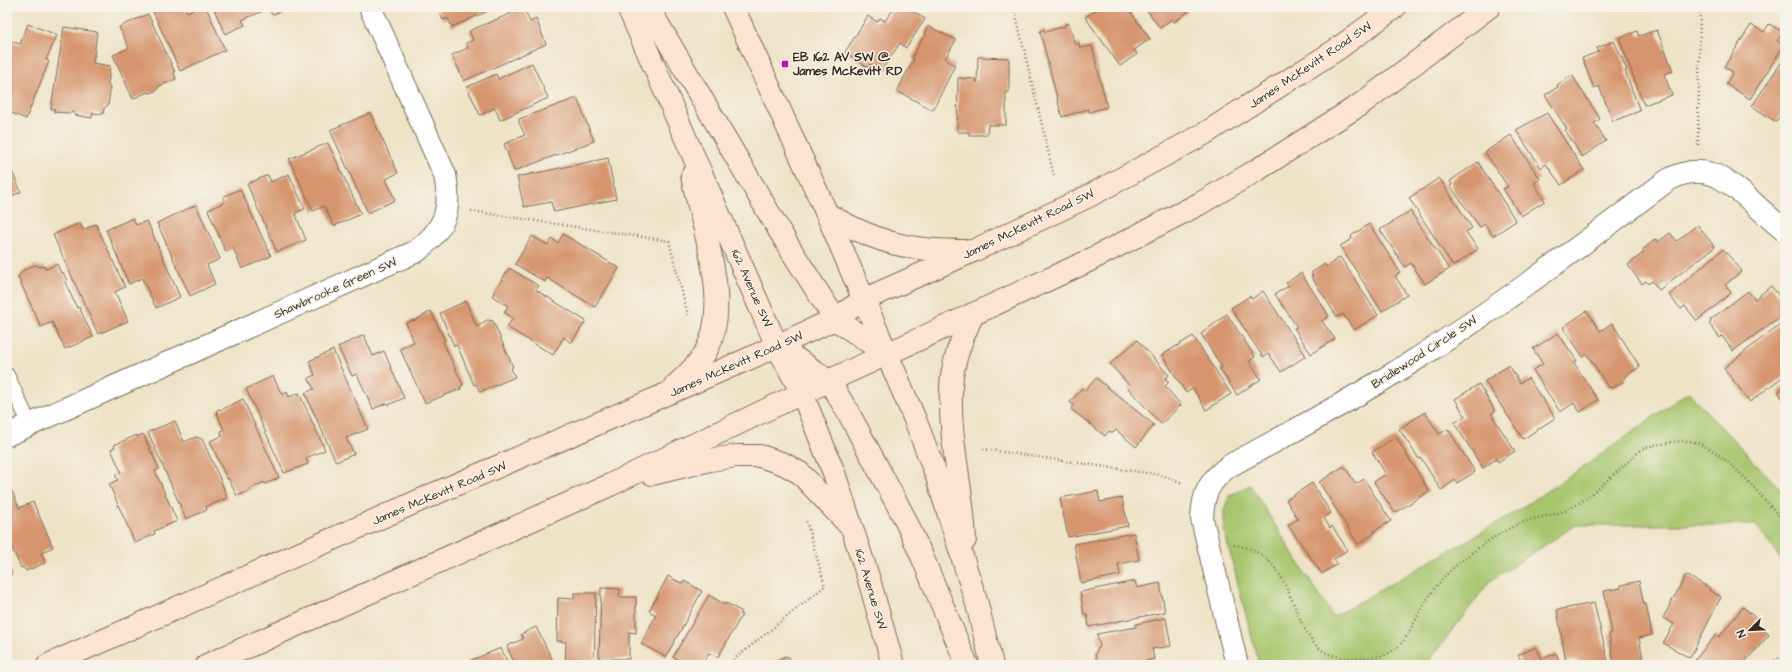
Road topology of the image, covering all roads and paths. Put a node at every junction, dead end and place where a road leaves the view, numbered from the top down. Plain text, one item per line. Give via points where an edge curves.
1 (370, 7) edge
2 (628, 7) edge
3 (648, 7) edge
4 (733, 7) edge
5 (1014, 7) edge
6 (1395, 7) edge
7 (1489, 7) edge
8 (1700, 7) edge
9 (684, 138) junction
10 (1698, 172) junction
11 (1054, 176) dead end
12 (447, 209) junction
13 (827, 214) junction
14 (1785, 231) edge
15 (973, 251) junction
16 (863, 300) junction
17 (973, 314) junction
18 (836, 319) junction
19 (690, 320) dead end
20 (777, 346) junction
21 (887, 354) junction
22 (7, 375) edge
23 (829, 380) junction
24 (802, 393) junction
25 (662, 397) junction
26 (30, 425) junction
27 (7, 435) edge
28 (983, 449) dead end
29 (610, 484) junction
30 (1206, 492) junction
31 (804, 513) dead end
32 (1785, 522) edge
33 (852, 528) junction
34 (1208, 549) junction
35 (966, 569) junction
36 (1785, 654) edge
37 (48, 665) edge
38 (207, 665) edge
39 (726, 665) edge
40 (893, 665) edge
41 (967, 665) edge
42 (992, 665) edge
43 (1237, 665) edge
44 (1768, 665) edge

1 - 12 street, Shawbrooke Green SW via 445,175
2 - 9 main road, 162 Avenue SW
3 - 18 main road via 789,247
4 - 13 main road
5 - 11 path
6 - 15 main road, James McKevitt Road SW via 1336,50 1204,134 1089,196
7 - 17 main road via 1361,104 1244,178 1091,260
8 - 10 path
9 - 20 main road, 162 Avenue SW
9 - 25 main road via 713,268 715,326 705,354 691,372
10 - 14 street, Bridlewood Circle SW via 1718,175 1730,182
10 - 30 street, Bridlewood Circle SW via 1676,175 1668,180 1544,273 1408,364 1328,413 1229,466 1215,477
12 - 19 path via 669,241
12 - 26 street, Shawbrooke Green SW via 432,239 417,251
13 - 15 main road via 886,242 934,251
13 - 16 main road
15 - 16 main road, James McKevitt Road SW
16 - 18 main road, James McKevitt Road SW
16 - 21 main road
17 - 21 main road
17 - 35 main road via 960,343 950,389 953,444 964,512
18 - 20 main road, James McKevitt Road SW
18 - 21 main road
20 - 23 main road
20 - 24 main road, 162 Avenue SW
20 - 25 main road, James McKevitt Road SW
21 - 23 main road
21 - 35 main road via 937,477
22 - 26 lane
23 - 24 main road
23 - 41 main road via 904,517
24 - 29 main road
24 - 33 main road, 162 Avenue SW via 834,472
25 - 37 main road, James McKevitt Road SW via 434,494
26 - 27 street, Shawbrooke Green SW
28 - 30 path via 1161,475
29 - 33 main road via 710,460 760,456 784,464 800,473
29 - 38 main road
30 - 34 street, Bridlewood Circle SW via 1202,505 1202,520
31 - 39 path via 825,586
32 - 34 path via 1727,460 1699,443 1681,440 1644,448 1584,500 1566,510 1511,528 1464,560 1444,578 1424,604 1415,625 1402,643 1387,655 1356,658 1331,655 1320,648 1306,633 1291,595 1278,572 1265,557 1247,546 1232,544
33 - 40 main road, 162 Avenue SW
34 - 43 street, Bridlewood Circle SW
35 - 42 main road
36 - 44 path

